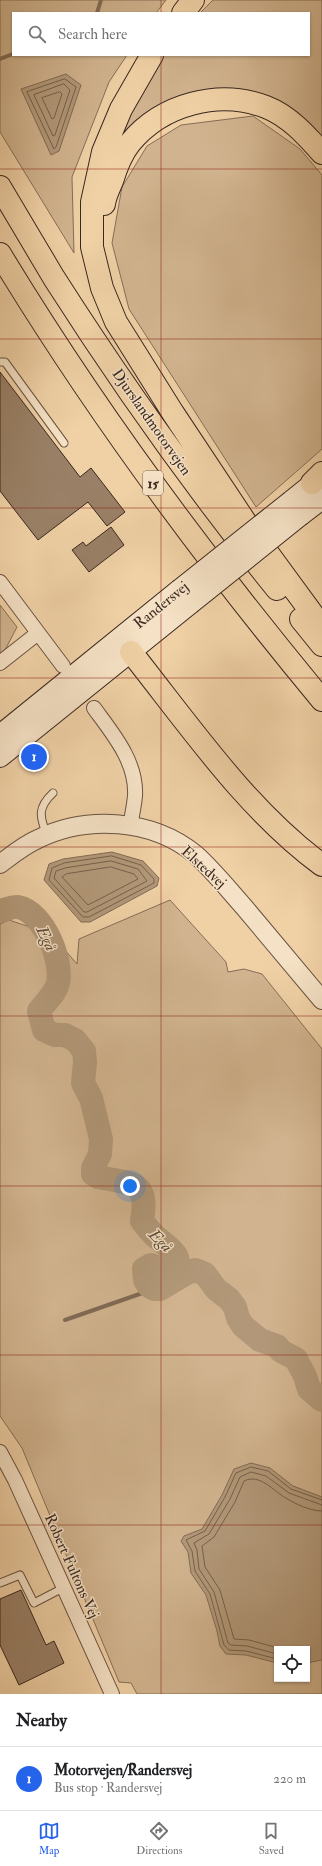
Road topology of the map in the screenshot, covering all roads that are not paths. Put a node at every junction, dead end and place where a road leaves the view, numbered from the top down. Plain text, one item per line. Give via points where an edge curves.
1 (193, 0) edge
2 (183, 12) edge
3 (151, 56) edge
4 (322, 153) edge
5 (0, 187) edge
6 (0, 254) edge
7 (135, 352) junction
8 (0, 362) edge
9 (64, 443) dead end
10 (320, 482) edge
11 (0, 582) edge
12 (322, 627) edge
13 (38, 633) junction
14 (125, 645) junction
15 (322, 645) edge
16 (0, 663) edge
17 (63, 666) dead end
18 (322, 700) edge
19 (94, 708) dead end
20 (0, 735) edge
21 (0, 758) edge
22 (53, 793) dead end
23 (130, 826) junction
24 (47, 835) junction
25 (0, 864) edge
26 (322, 865) edge
27 (322, 1000) edge
28 (0, 1452) edge
29 (0, 1584) edge
30 (63, 1588) junction
31 (112, 1694) edge

1 - 2 highway
3 - 7 highway via 118,116 103,152 92,202 92,246 102,288 116,322
4 - 7 highway via 298,126 266,107 231,99 202,101 173,110 147,126 130,144 116,168 104,202 103,243 109,286 120,320
5 - 15 highway, Djurslandmotorvejen / 15 via 54,278 153,425
6 - 18 highway, 15 via 91,395 159,493
7 - 12 highway via 248,526
8 - 9 lane via 5,362
10 - 14 main road, Randersvej, bridge via 296,508
11 - 13 street
13 - 16 street
13 - 17 street
14 - 20 main road, Randersvej
14 - 21 main road, Randersvej
14 - 26 highway via 260,810 302,850
19 - 23 street via 128,759 134,779 135,795
22 - 24 lane via 42,805 41,816
23 - 24 street, Elstedvej via 91,824
23 - 27 street, Elstedvej via 170,838 194,854 218,877
24 - 25 street, Elstedvej via 22,848
28 - 30 street, Robert Fultons Vej
29 - 30 lane via 20,1574 34,1603
30 - 31 street, Robert Fultons Vej

